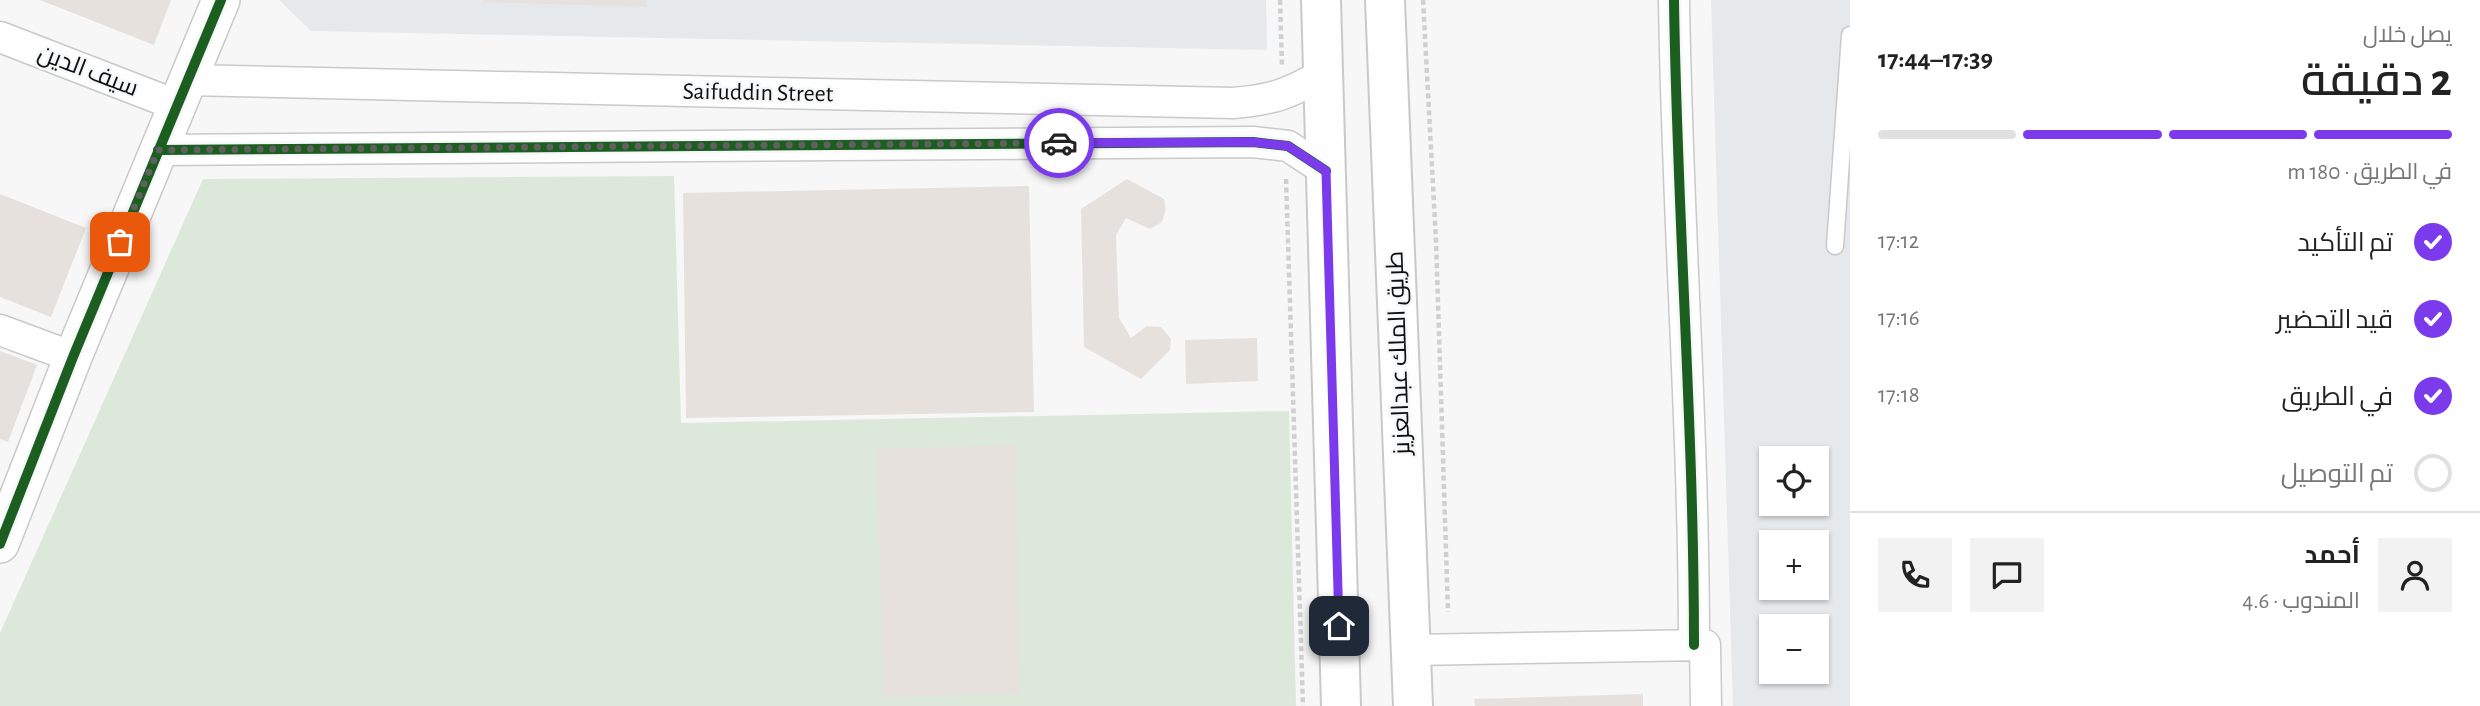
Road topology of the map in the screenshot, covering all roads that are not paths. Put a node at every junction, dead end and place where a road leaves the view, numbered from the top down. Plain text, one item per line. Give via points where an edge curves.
1 (221, 0) edge
2 (1321, 0) edge
3 (1385, 0) edge
4 (1674, 0) edge
5 (1850, 35) edge
6 (0, 37) edge
7 (1324, 74) junction
8 (181, 93) junction
9 (158, 150) junction
10 (1326, 171) junction
11 (1835, 246) dead end
12 (0, 330) edge
13 (73, 357) junction
14 (0, 544) edge
15 (1699, 645) junction
16 (1411, 650) junction
17 (1341, 706) edge
18 (1413, 706) edge
19 (1706, 706) edge

1 - 8 street
2 - 7 main road
3 - 16 main road, طريق الملك عبدالعزيز
4 - 15 street via 1676,148
5 - 11 lane
6 - 8 street, سيف الدين
7 - 8 street, Saifuddin Street via 1267,100 1233,103
7 - 10 main road
8 - 9 street
9 - 10 street, Saifuddin Street via 1253,142 1288,146
9 - 13 street
10 - 17 main road
12 - 13 street
13 - 14 street
15 - 16 street
15 - 19 street
16 - 18 main road, طريق الملك عبدالعزيز

